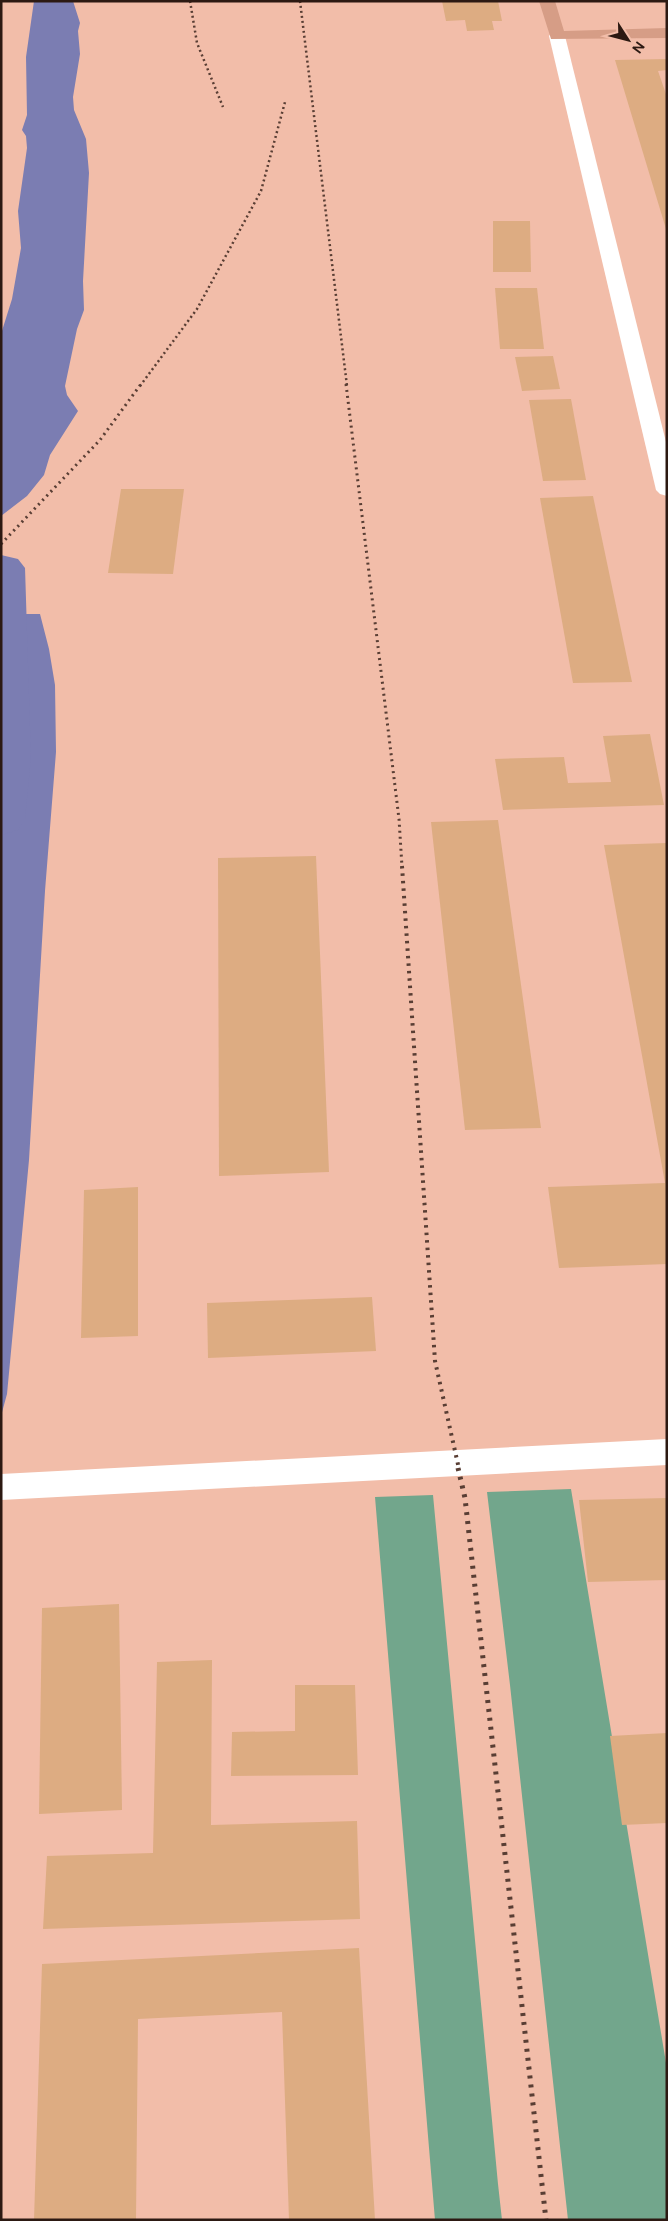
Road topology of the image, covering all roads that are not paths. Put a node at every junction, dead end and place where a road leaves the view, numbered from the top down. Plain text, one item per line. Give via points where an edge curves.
1 (547, 1) edge
2 (667, 33) edge
3 (557, 36) junction
4 (667, 490) edge
5 (667, 1452) edge
6 (1, 1487) edge

1 - 3 main road
2 - 3 main road
3 - 4 street
5 - 6 street

